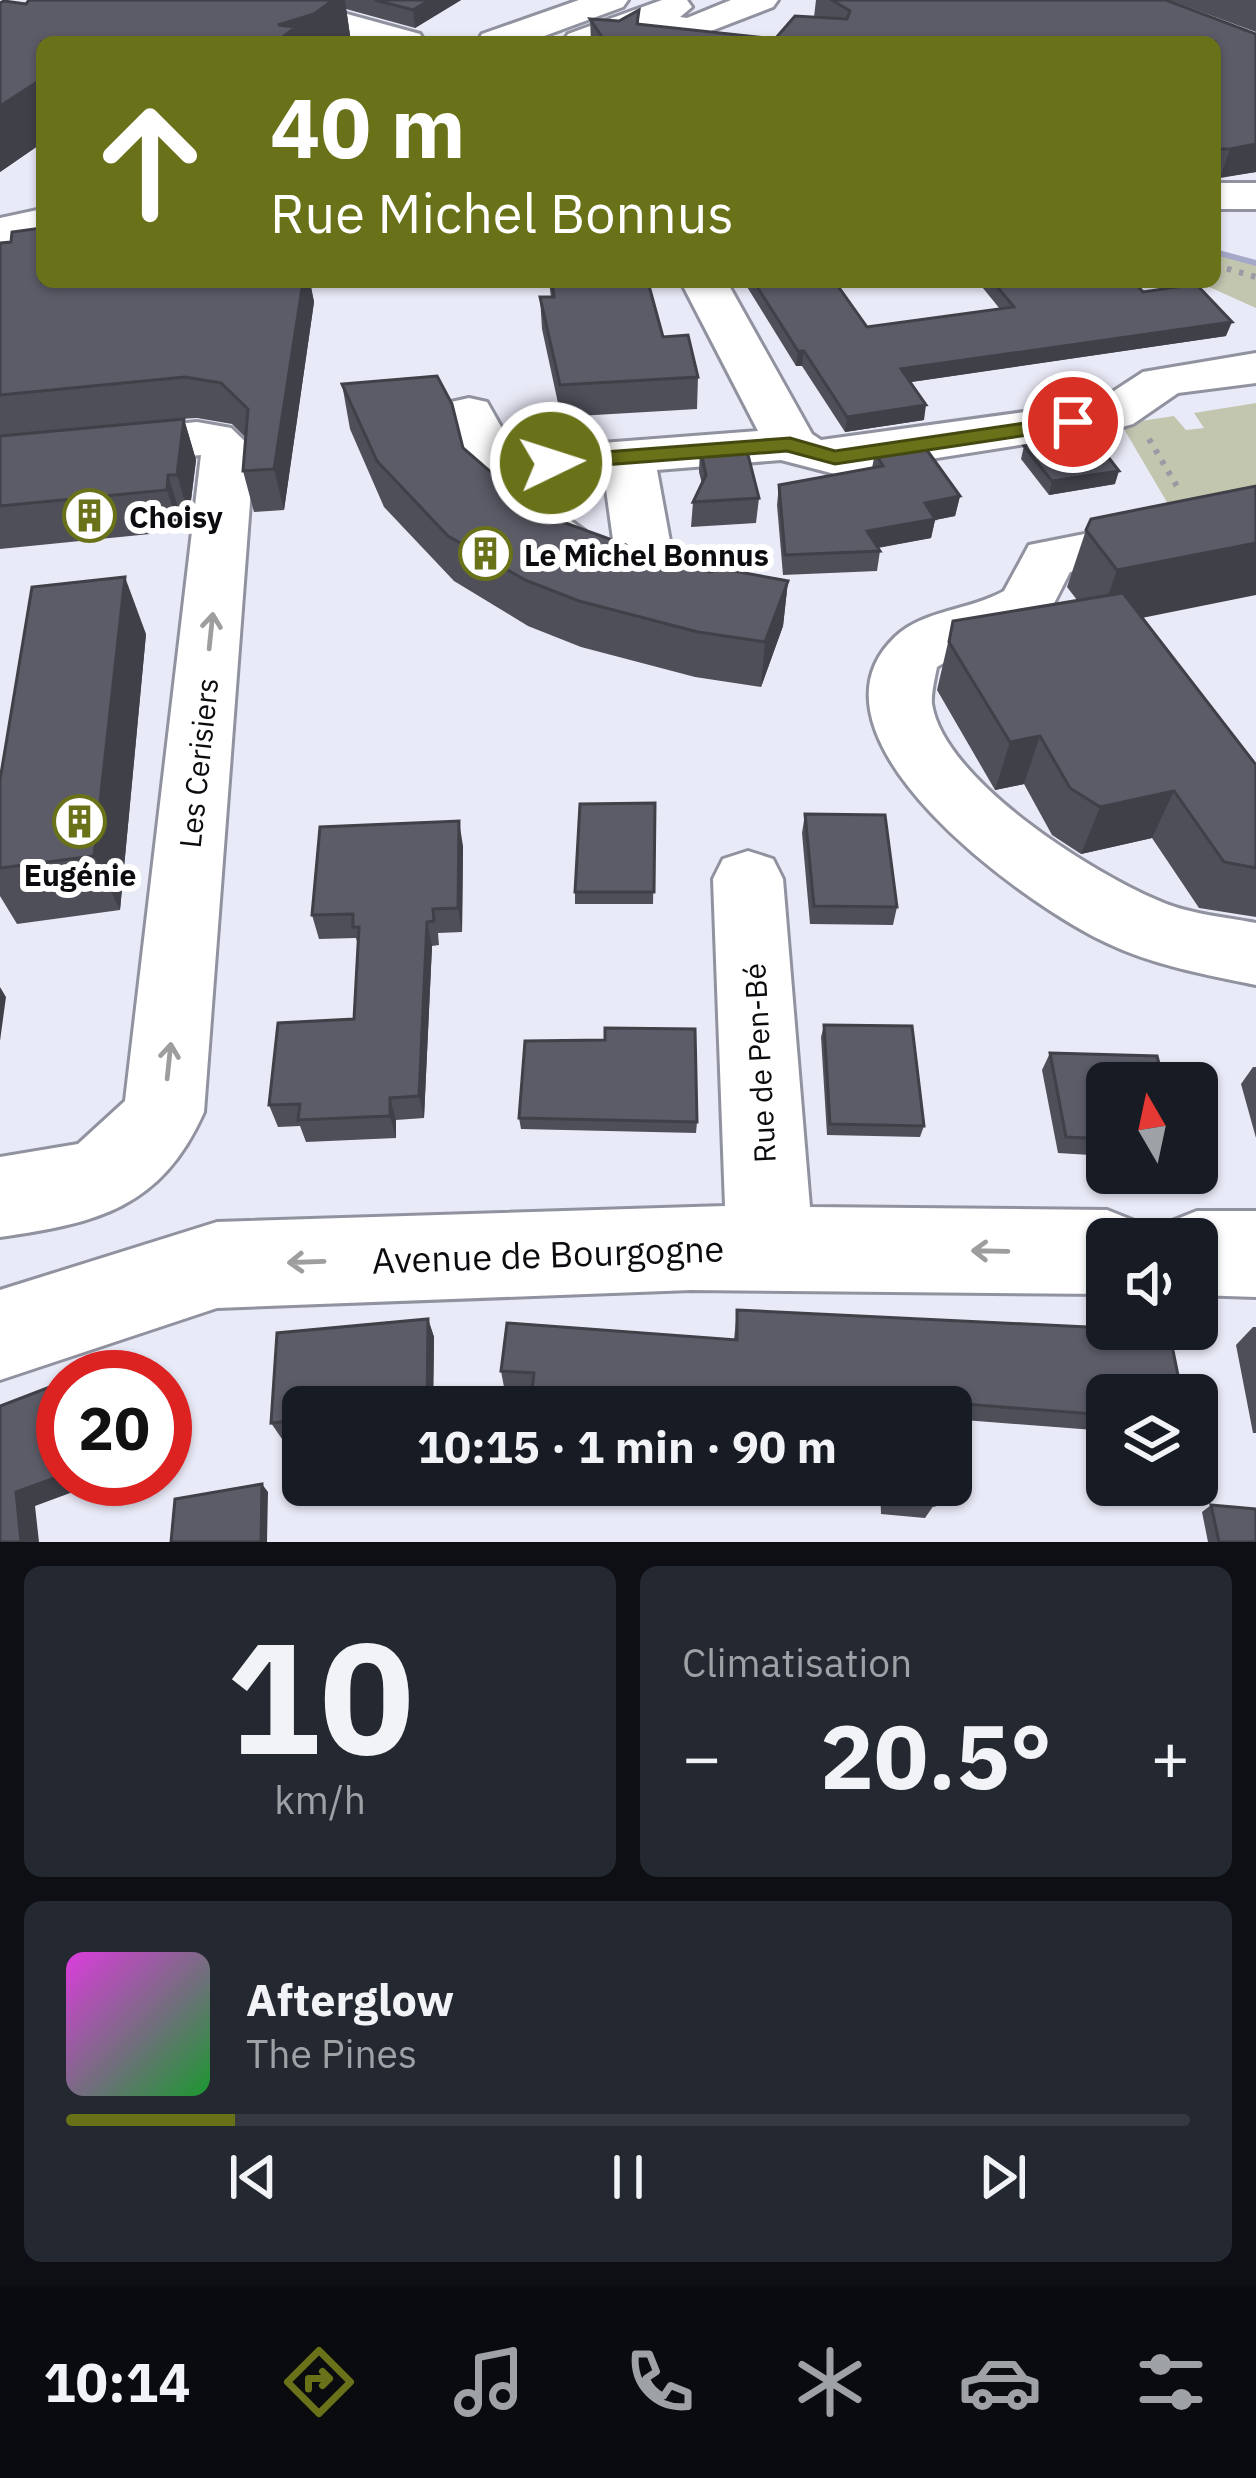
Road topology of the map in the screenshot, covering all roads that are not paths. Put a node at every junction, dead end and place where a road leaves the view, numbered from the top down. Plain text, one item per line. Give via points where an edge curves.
1 (233, 0) edge
2 (695, 0) edge
3 (757, 2) edge
4 (625, 10) edge
5 (790, 23) edge
6 (386, 36) edge
7 (519, 36) edge
8 (588, 36) edge
9 (1221, 196) edge
10 (1256, 196) edge
11 (36, 223) edge
12 (0, 231) edge
13 (707, 288) edge
14 (1256, 368) edge
15 (470, 413) dead end
16 (790, 444) junction
17 (628, 457) junction
18 (0, 458) edge
19 (513, 466) junction
20 (1256, 518) edge
21 (646, 568) junction
22 (708, 593) edge
23 (748, 879) dead end
24 (1256, 954) edge
25 (8, 1184) edge
26 (770, 1248) junction
27 (1086, 1252) edge
28 (1218, 1253) edge
29 (1256, 1254) edge
30 (0, 1335) edge

1 - 6 street
2 - 4 street
3 - 4 street via 690,29
3 - 5 street
4 - 7 street
4 - 8 street
9 - 10 street
11 - 12 street
13 - 16 street
14 - 16 street via 1002,434 835,458
15 - 19 street via 487,448
16 - 17 street
17 - 19 street
17 - 21 street
25 -> 18 street, Les Cerisiers via 104,1178 125,1165 164,1112 228,450 196,438
19 - 21 street via 505,491 562,543
20 - 24 street via 1049,558 1026,604 925,644 901,680 900,703 920,759 939,781 1073,887 1135,923
21 - 22 street via 656,580
23 - 26 street, Rue de Pen-Bé
27 -> 26 street, Avenue de Bourgogne
26 -> 30 street, Avenue de Bourgogne via 217,1265
28 - 29 street

